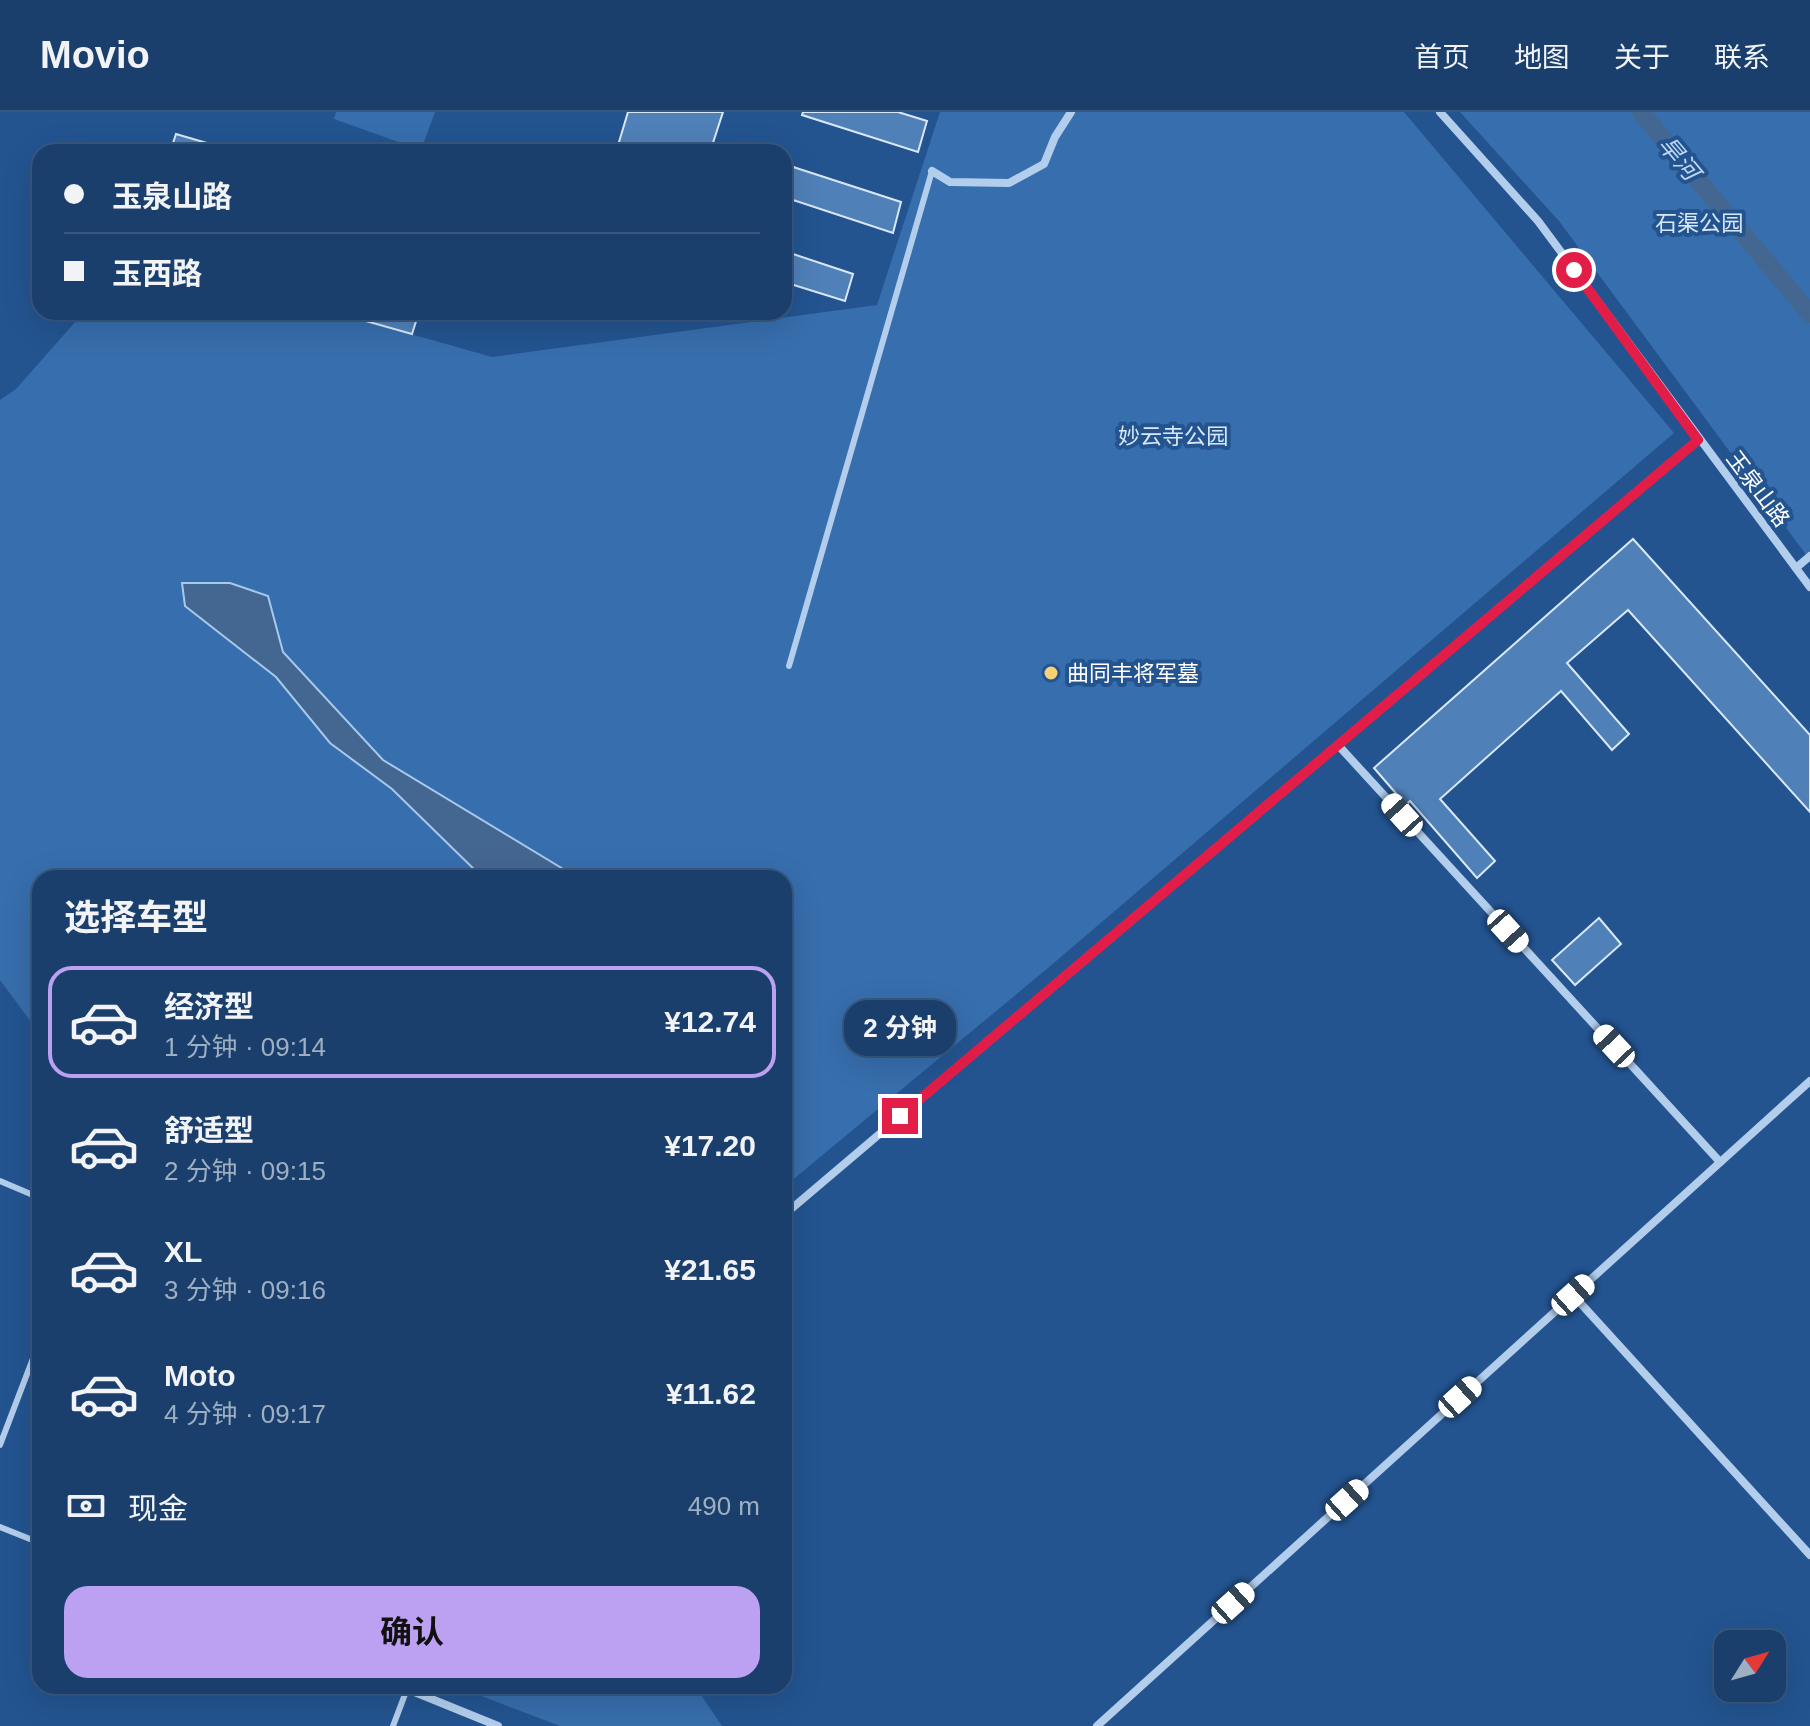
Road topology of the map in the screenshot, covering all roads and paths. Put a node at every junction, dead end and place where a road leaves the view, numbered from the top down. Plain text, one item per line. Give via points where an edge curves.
1 (1071, 112) edge
2 (1440, 112) edge
3 (932, 171) joint
4 (1698, 440) junction
5 (1810, 556) edge
6 (1796, 568) junction
7 (1810, 587) edge
8 (789, 666) dead end
9 (1338, 745) junction
10 (1810, 1081) edge
11 (1720, 1162) junction
12 (0, 1181) edge
13 (32, 1195) edge
14 (792, 1208) edge
15 (1573, 1295) junction
16 (32, 1361) edge
17 (0, 1445) edge
18 (0, 1527) edge
19 (32, 1540) edge
20 (1810, 1555) edge
21 (403, 1694) edge
22 (422, 1694) edge
23 (393, 1726) edge
24 (498, 1726) edge
25 (1097, 1726) edge

1 - 3 street via 1044,164 1009,183 950,182
2 - 4 street, 玉泉山路 via 1538,221
3 - 8 lane
4 - 6 street, 玉泉山路
4 - 9 street
5 - 6 street
6 - 7 street, 玉泉山路
9 - 11 street
9 - 14 street
10 - 11 street
11 - 15 street
12 - 13 lane
15 - 20 street
15 - 25 street
16 - 17 lane
18 - 19 lane
21 - 23 lane
22 - 24 street

